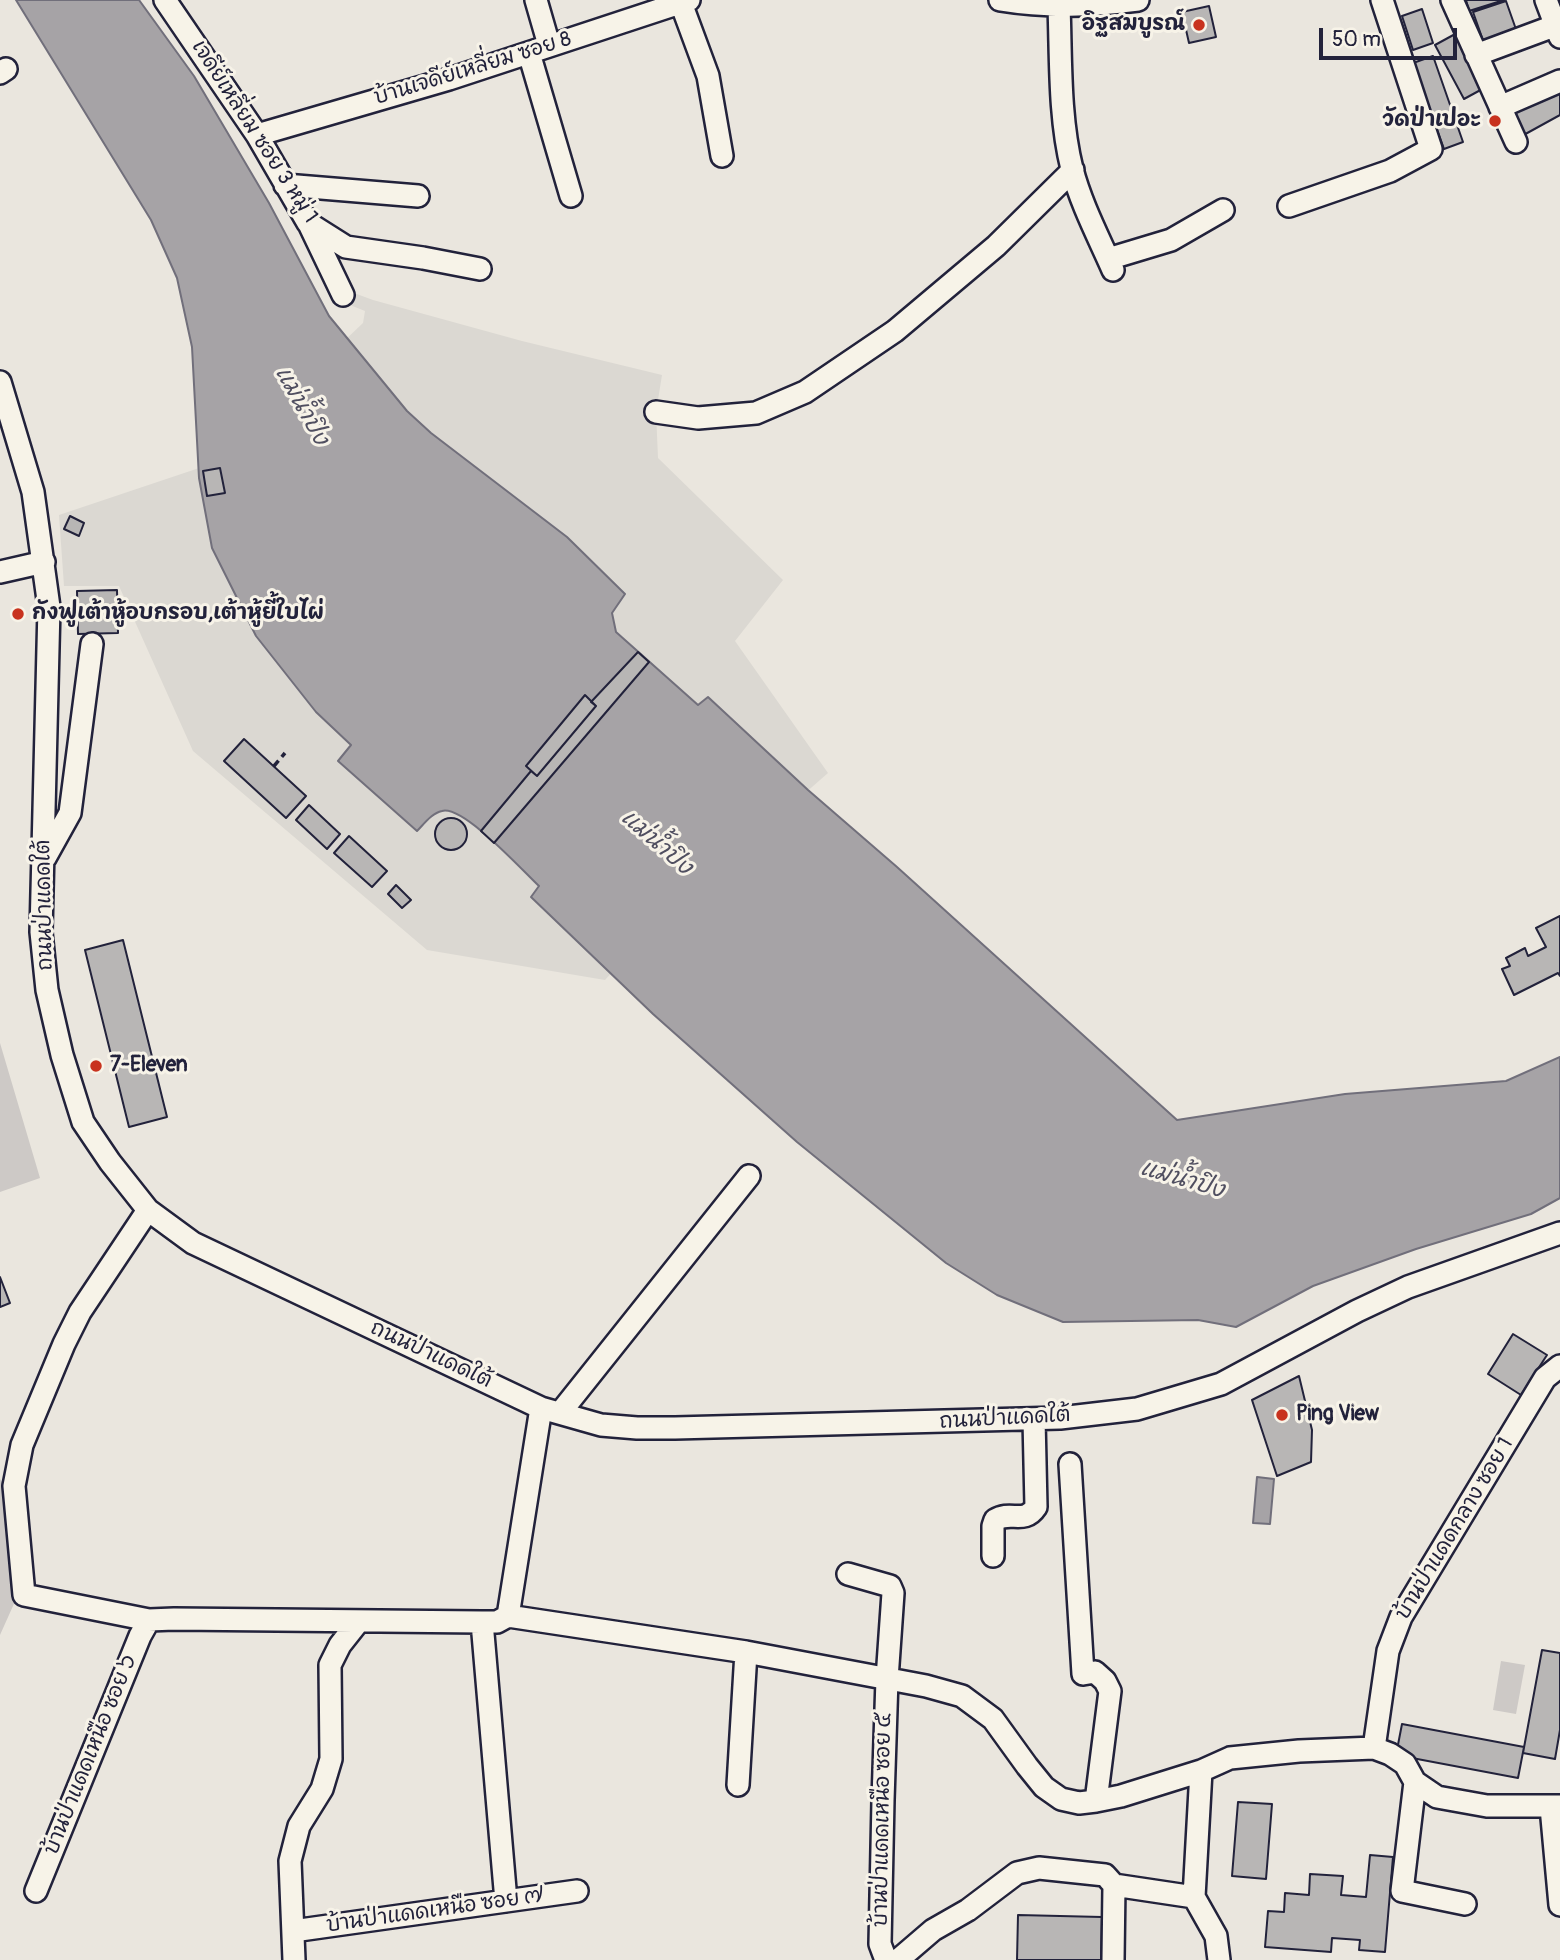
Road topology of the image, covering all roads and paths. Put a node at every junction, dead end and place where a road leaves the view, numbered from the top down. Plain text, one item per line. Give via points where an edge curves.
1 (536, 0) edge
2 (1000, 0) edge
3 (1138, 0) edge
4 (1382, 0) edge
5 (1452, 0) edge
6 (1546, 0) edge
7 (685, 1) edge
8 (173, 2) edge
9 (1059, 6) junction
10 (1557, 32) edge
11 (550, 45) junction
12 (530, 53) junction
13 (1476, 55) junction
14 (1560, 81) edge
15 (1500, 107) junction
16 (257, 135) junction
17 (1516, 142) dead end
18 (722, 156) dead end
19 (1073, 170) junction
20 (285, 186) junction
21 (418, 196) dead end
22 (572, 196) dead end
23 (1289, 206) dead end
24 (1223, 210) dead end
25 (308, 223) junction
26 (480, 269) dead end
27 (343, 295) dead end
28 (0, 384) edge
29 (656, 412) dead end
30 (44, 562) junction
31 (0, 572) edge
32 (92, 644) dead end
33 (285, 753) dead end
34 (274, 766) dead end
35 (43, 863) junction
36 (749, 1176) dead end
37 (148, 1210) junction
38 (1560, 1233) edge
39 (1560, 1366) edge
40 (551, 1410) junction
41 (1034, 1419) junction
42 (0, 1464) edge
43 (1070, 1464) dead end
44 (14, 1486) junction
45 (993, 1556) dead end
46 (848, 1574) dead end
47 (508, 1616) junction
48 (149, 1620) junction
49 (359, 1621) junction
50 (482, 1622) junction
51 (746, 1652) junction
52 (887, 1679) junction
53 (1374, 1748) junction
54 (1201, 1770) junction
55 (1415, 1782) junction
56 (738, 1785) dead end
57 (1096, 1801) junction
58 (1555, 1807) edge
59 (1110, 1880) junction
60 (36, 1891) dead end
61 (577, 1891) dead end
62 (1194, 1897) junction
63 (506, 1901) junction
64 (1465, 1904) dead end
65 (1560, 1905) edge
66 (293, 1931) junction
67 (293, 1960) edge
68 (886, 1960) edge
69 (898, 1960) edge
70 (1113, 1960) edge
71 (1219, 1960) edge

1 - 11 street
2 - 9 street
3 - 9 street
4 - 23 street via 1431,149 1390,171
5 - 13 street
6 - 10 street
7 - 11 street, บ้านเจดีย์เหลี่ยม ซอย 8
7 - 18 street via 708,76
8 - 16 street, เจดีย์เหลี่ยม ซอย 3 หมู่ 1
9 - 19 street via 1065,130
10 - 13 street
11 - 12 street, บ้านเจดีย์เหลี่ยม ซอย 8
12 - 16 street, บ้านเจดีย์เหลี่ยม ซอย 8
12 - 22 street
13 - 15 street
14 - 15 street
15 - 17 street
16 - 20 street, เจดีย์เหลี่ยม ซอย 3 หมู่ 1
19 - 24 street via 1111,265 1171,240
19 - 29 street via 996,246 895,331 805,392 756,413 698,418
20 - 21 street
20 - 25 street, เจดีย์เหลี่ยม ซอย 3 หมู่ 1
25 - 26 street, เจดีย์เหลี่ยม ซอย 3 หมู่ 1 via 346,247
25 - 27 street
28 - 30 street, ถนนป่าแดดใต้ via 33,492
30 - 31 street
30 - 35 street, ถนนป่าแดดใต้ via 49,607
32 - 35 street via 70,813
33 - 34 path
35 - 37 street, ถนนป่าแดดใต้ via 42,952 62,1055 83,1122
36 - 40 street
37 - 40 street, ถนนป่าแดดใต้ via 193,1243 230,1262
37 - 44 street via 64,1343 22,1445
38 - 41 street, ถนนป่าแดดใต้ via 1408,1287 1221,1384 1138,1409
39 - 53 street, บ้านป่าแดดกลาง ซอย 1 via 1545,1378 1401,1617 1388,1651
40 - 41 street, ถนนป่าแดดใต้ via 637,1428
40 - 47 street
41 - 45 street via 1036,1507 1025,1517 995,1520
42 - 44 street
43 - 57 street via 1083,1674 1095,1672 1110,1691
44 - 48 street via 24,1595
46 - 52 street, บ้านป่าแดดเหนือ ซอย ๕ via 890,1586 893,1593
47 - 50 street
47 - 51 street
48 - 49 street
48 - 60 street, บ้านป่าแดดเหนือ ซอย ๖
49 - 50 street
49 - 66 street via 330,1665 331,1759 322,1788 299,1826 290,1861
50 - 63 street
51 - 52 street
51 - 56 street
52 - 57 street via 962,1696 993,1719 1044,1787 1061,1799
52 - 68 street, บ้านป่าแดดเหนือ ซอย ๕ via 880,1944
53 - 54 street via 1230,1758
53 - 55 street via 1405,1765
54 - 57 street
54 - 62 street
55 - 58 street via 1437,1797 1459,1803
55 - 64 street via 1402,1891
58 - 65 street
59 - 62 street
59 - 69 street via 1039,1868 1017,1873 933,1930
59 - 70 street
61 - 63 street, บ้านป่าแดดเหนือ ซอย ๗
62 - 71 street via 1216,1936
63 - 66 street, บ้านป่าแดดเหนือ ซอย ๗
66 - 67 street

